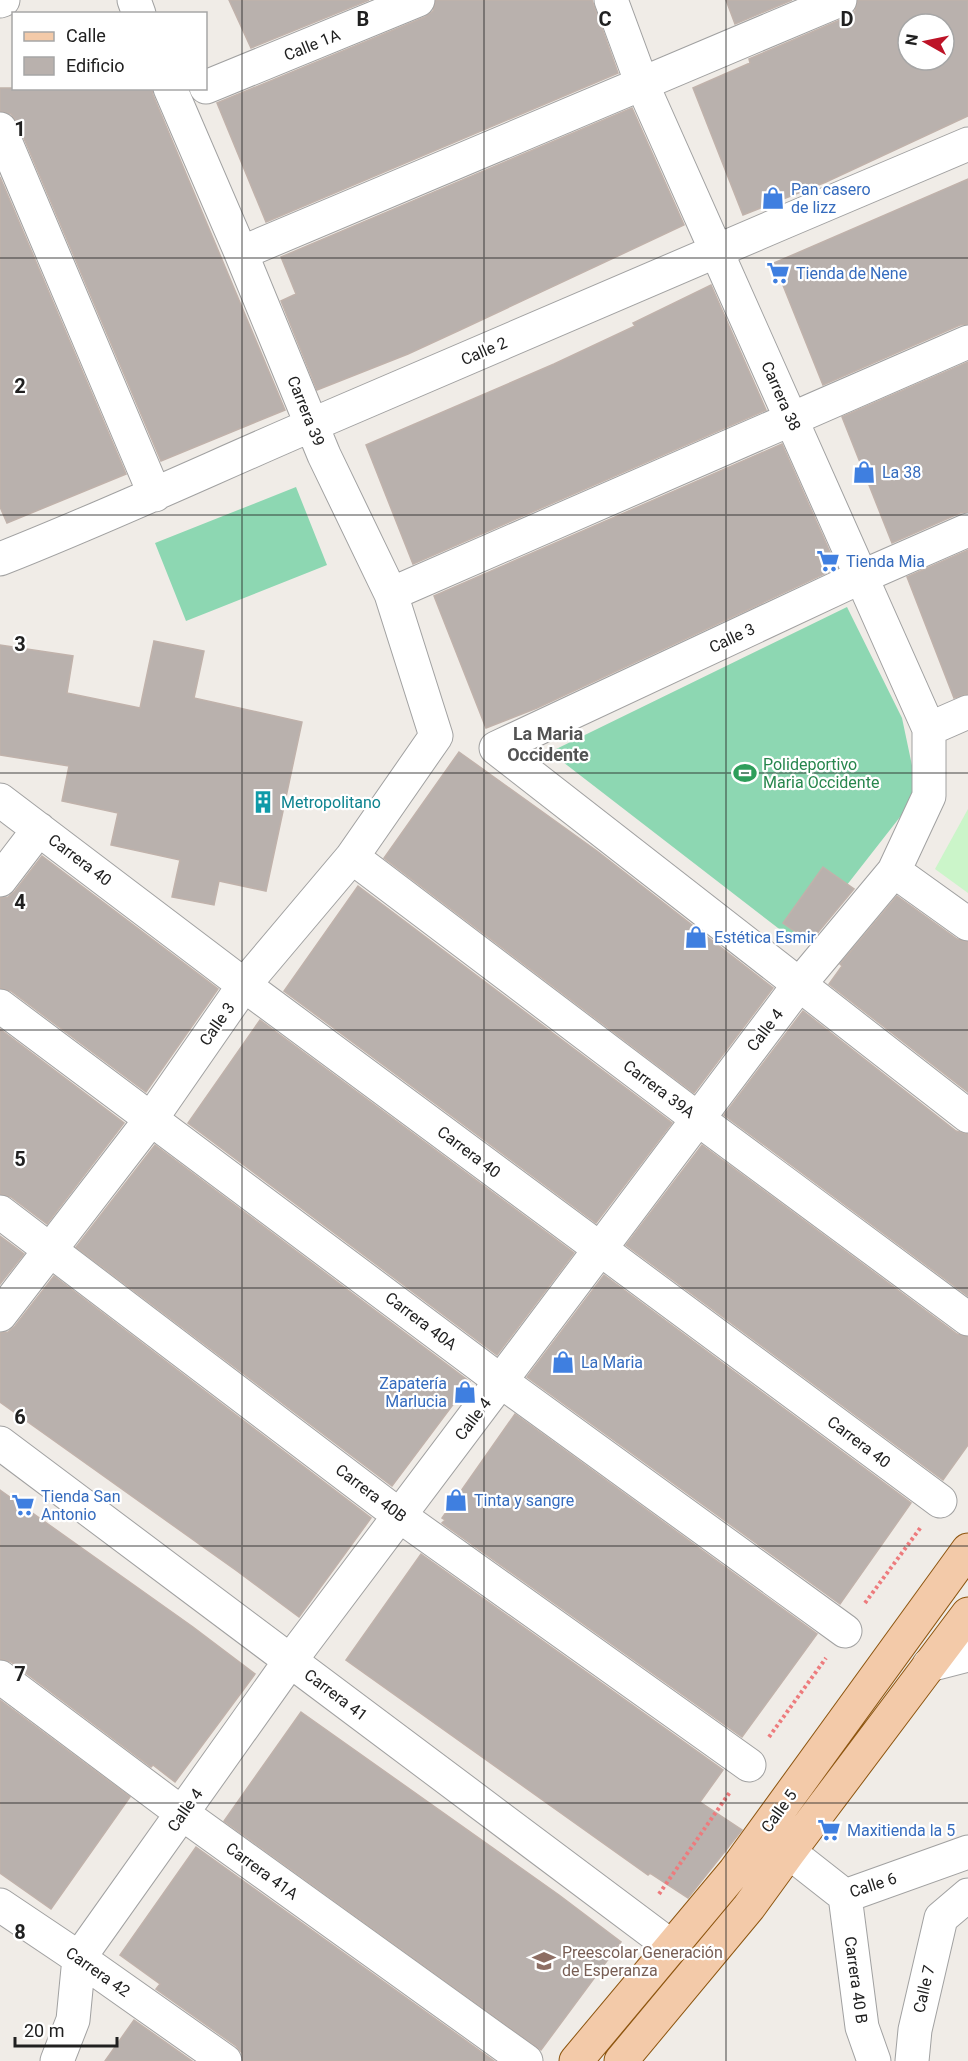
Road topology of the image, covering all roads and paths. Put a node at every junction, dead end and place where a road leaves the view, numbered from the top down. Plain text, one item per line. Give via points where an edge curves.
1 (418, 0) edge
2 (611, 0) edge
3 (840, 0) edge
4 (207, 84) edge
5 (642, 84) junction
6 (188, 91) edge
7 (0, 129) edge
8 (968, 144) edge
9 (716, 250) junction
10 (242, 253) junction
11 (968, 342) edge
12 (790, 419) junction
13 (312, 425) junction
14 (155, 495) junction
15 (968, 530) edge
16 (1, 555) edge
17 (861, 578) junction
18 (391, 594) junction
19 (968, 712) edge
20 (929, 729) junction
21 (436, 736) joint
22 (929, 796) joint
23 (0, 800) edge
24 (39, 829) junction
25 (352, 857) junction
26 (894, 871) junction
27 (0, 880) edge
28 (968, 924) edge
29 (244, 985) junction
30 (798, 986) junction
31 (0, 1006) edge
32 (968, 1116) edge
33 (151, 1119) junction
34 (698, 1119) junction
35 (0, 1212) edge
36 (51, 1250) junction
37 (601, 1250) junction
38 (0, 1315) edge
39 (968, 1319) edge
40 (502, 1382) junction
41 (0, 1443) edge
42 (940, 1501) dead end
43 (400, 1516) junction
44 (968, 1550) edge
45 (968, 1614) edge
46 (845, 1631) dead end
47 (968, 1655) edge
48 (290, 1661) junction
49 (929, 1665) junction
50 (0, 1677) edge
51 (749, 1765) dead end
52 (183, 1814) junction
53 (789, 1852) junction
54 (968, 1852) edge
55 (968, 1895) edge
56 (845, 1896) junction
57 (0, 1905) edge
58 (672, 1947) junction
59 (79, 1958) junction
60 (57, 2061) edge
61 (225, 2061) edge
62 (526, 2061) edge
63 (576, 2061) edge
64 (621, 2061) edge
65 (874, 2061) edge
66 (912, 2061) edge

1 - 4 street, Calle 1A
2 - 5 street, Carrera 38
3 - 5 street
5 - 9 street, Carrera 38
5 - 10 street
6 - 10 street, Carrera 39
7 - 14 street
8 - 9 street, Calle 2
9 - 12 street, Carrera 38
9 - 13 street, Calle 2
10 - 13 street, Carrera 39
11 - 12 street
12 - 17 street, Carrera 38
12 - 18 street
13 - 14 street, Calle 2
13 - 18 street, Carrera 39
14 - 16 street, Calle 2
15 - 17 street, Calle 3
17 - 20 street, Carrera 38
17 - 30 street, Calle 3 via 496,748
18 - 21 street, Carrera 39
19 - 20 street
20 - 22 street, Carrera 38
21 - 25 street, Calle 3
22 - 26 street, Calle 4
23 - 24 street, Carrera 40
24 - 27 street
24 - 29 street, Carrera 40
25 - 29 street, Calle 3
25 - 34 street, Carrera 39A
26 - 28 street
26 - 30 street, Calle 4
29 - 33 street, Calle 3
29 - 37 street, Carrera 40
30 - 32 street
30 - 34 street, Calle 4
31 - 33 street, Carrera 40A
33 - 36 street, Calle 3
33 - 40 street, Carrera 40A
34 - 37 street, Calle 4
34 - 39 street, Carrera 39A
35 - 36 street, Carrera 40B
36 - 38 street, Calle 3
36 - 43 street, Carrera 40B
37 - 40 street, Calle 4
37 - 42 street, Carrera 40
40 - 43 street, Calle 4
40 - 46 street, Carrera 40A
41 - 48 street, Carrera 41
43 - 48 street, Calle 4
43 - 51 street, Carrera 40B
44 - 58 main road, Calle 5 via 735,1871
45 - 49 main road, Calle 5
47 - 49 street
48 - 52 street, Calle 4
48 - 58 street, Carrera 41
49 - 53 main road, Calle 5
50 - 52 street, Carrera 41A
52 - 59 street, Calle 4
52 - 62 street, Carrera 41A
53 - 56 street, Calle 6
53 - 64 main road, Calle 5 via 749,1908
54 - 56 street, Calle 6
55 - 66 street, Calle 7 via 941,1918 915,2030
56 - 65 street, Carrera 40 B via 861,2028
57 - 59 street, Carrera 42
58 - 63 main road, Calle 5
59 - 60 street via 73,2020
59 - 61 street, Carrera 42

